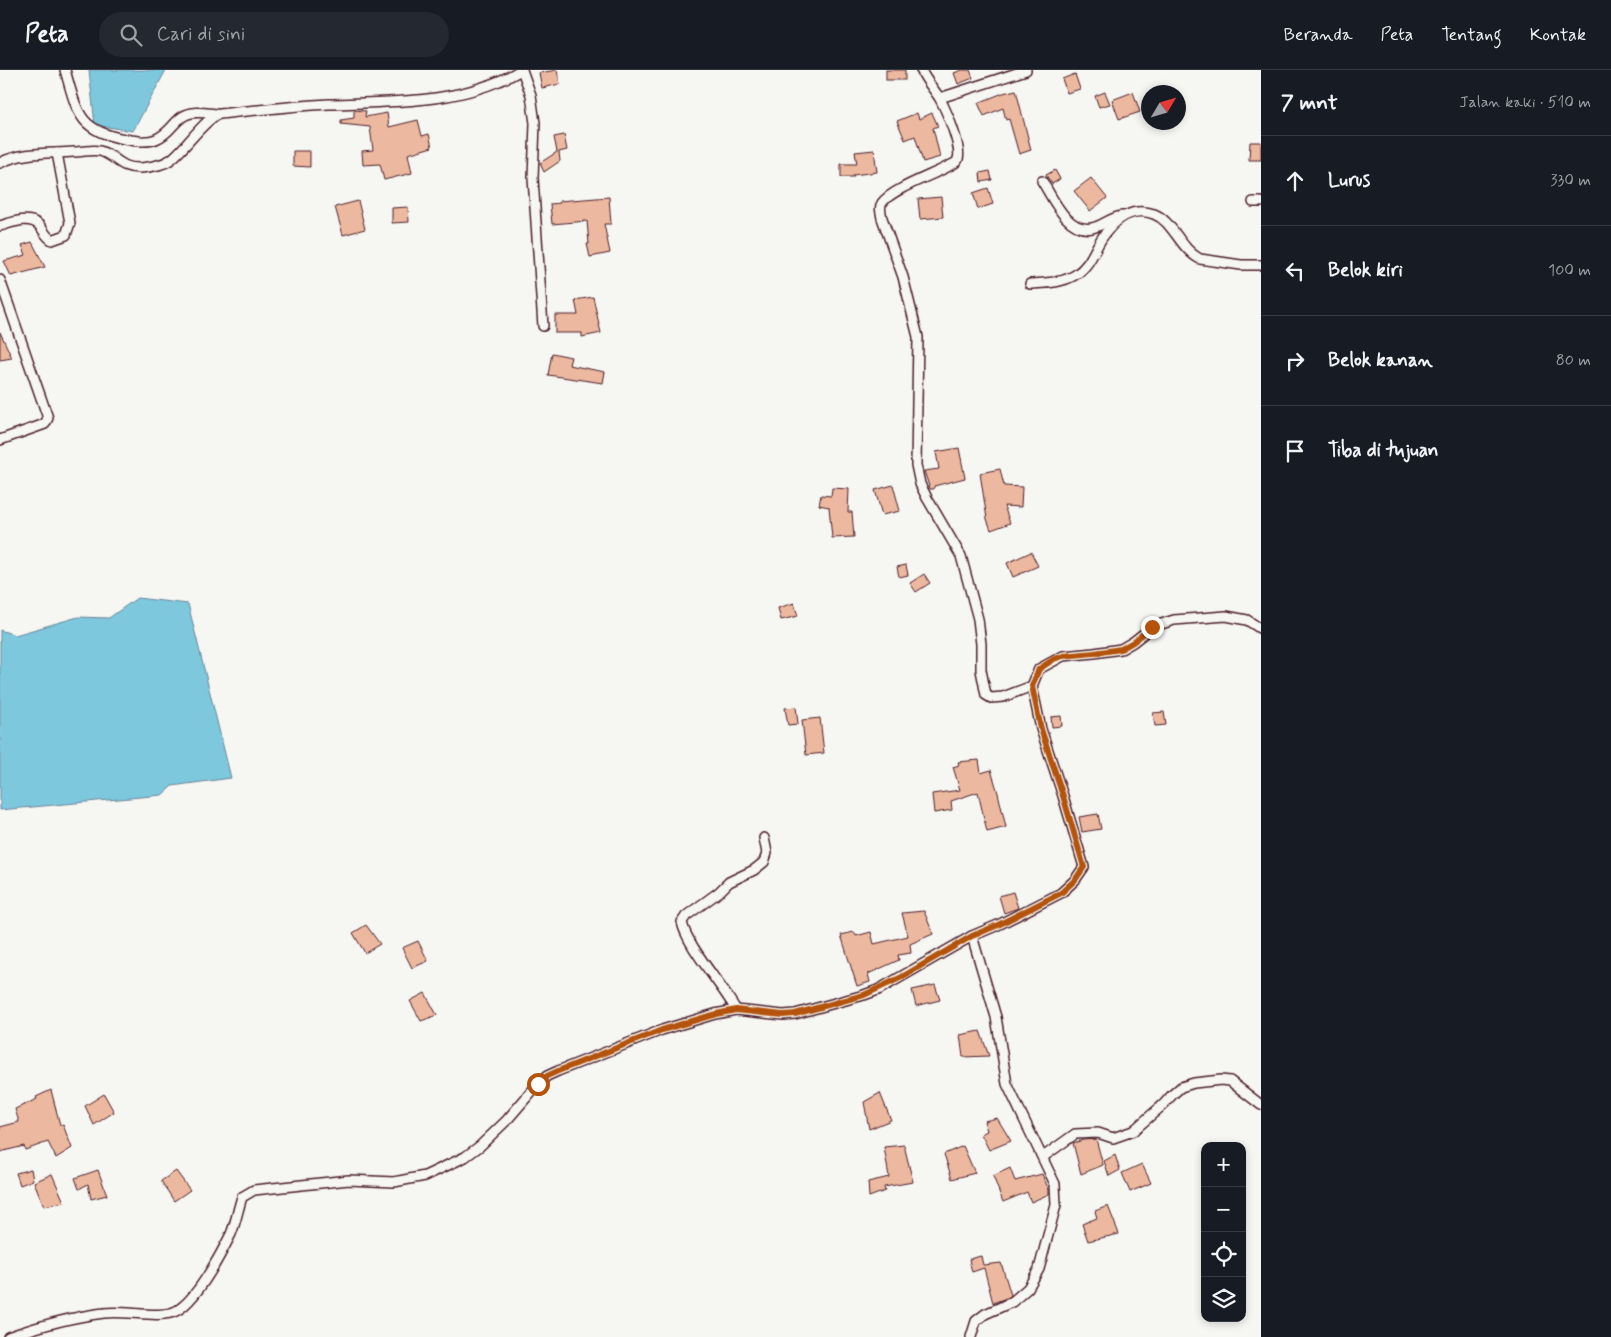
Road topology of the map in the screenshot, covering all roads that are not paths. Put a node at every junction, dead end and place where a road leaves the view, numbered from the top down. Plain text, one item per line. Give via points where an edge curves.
1 (65, 70) edge
2 (522, 70) edge
3 (921, 70) edge
4 (1026, 70) edge
5 (940, 98) junction
6 (216, 114) junction
7 (57, 153) junction
8 (0, 163) edge
9 (1042, 181) dead end
10 (1122, 216) junction
11 (0, 226) edge
12 (1261, 265) edge
13 (0, 280) edge
14 (1030, 284) dead end
15 (543, 326) dead end
16 (0, 440) edge
17 (1261, 629) edge
18 (1032, 686) junction
19 (764, 838) dead end
20 (972, 936) junction
21 (736, 1010) junction
22 (1261, 1105) edge
23 (1043, 1157) junction
24 (8, 1337) edge
25 (971, 1337) edge

1 - 6 street via 74,104 85,122 113,137 150,141 165,134 182,117 197,113
2 - 6 street via 494,84 433,99 280,107
2 - 15 street via 534,117 533,178
3 - 5 street
4 - 5 street
5 - 18 street via 956,138 956,162 901,189 886,199 880,209 918,337 916,465 920,484 961,556 978,619 986,695 1003,697
6 - 7 street via 169,161 156,165 131,168 100,151
7 - 8 street via 28,154
7 - 11 street via 70,223 66,235 52,240 47,238 32,220
9 - 10 street via 1063,215 1076,225 1093,228
10 - 12 street via 1137,212 1158,216 1183,246 1200,259
10 - 14 street via 1076,274 1051,283
13 - 16 street via 48,418 45,424
17 - 18 street via 1247,620 1226,616 1165,622 1152,627 1121,649 1054,659 1039,669
18 - 20 street via 1041,729 1084,867 1061,893
19 - 21 street via 767,853 764,862 728,882 682,922 693,945
20 - 21 street via 864,995 795,1014
20 - 23 street via 996,1016 1007,1084
21 - 24 street via 662,1030 547,1076 480,1146 425,1176 394,1182 349,1180 254,1190 242,1197 232,1232 216,1263 188,1302 176,1312 162,1315 106,1312 39,1326
22 - 23 street via 1230,1081 1194,1083 1181,1087 1133,1131 1113,1138 1098,1133 1074,1134
23 - 25 street via 1055,1184 1056,1205 1039,1269 1028,1288 1012,1302 976,1321

